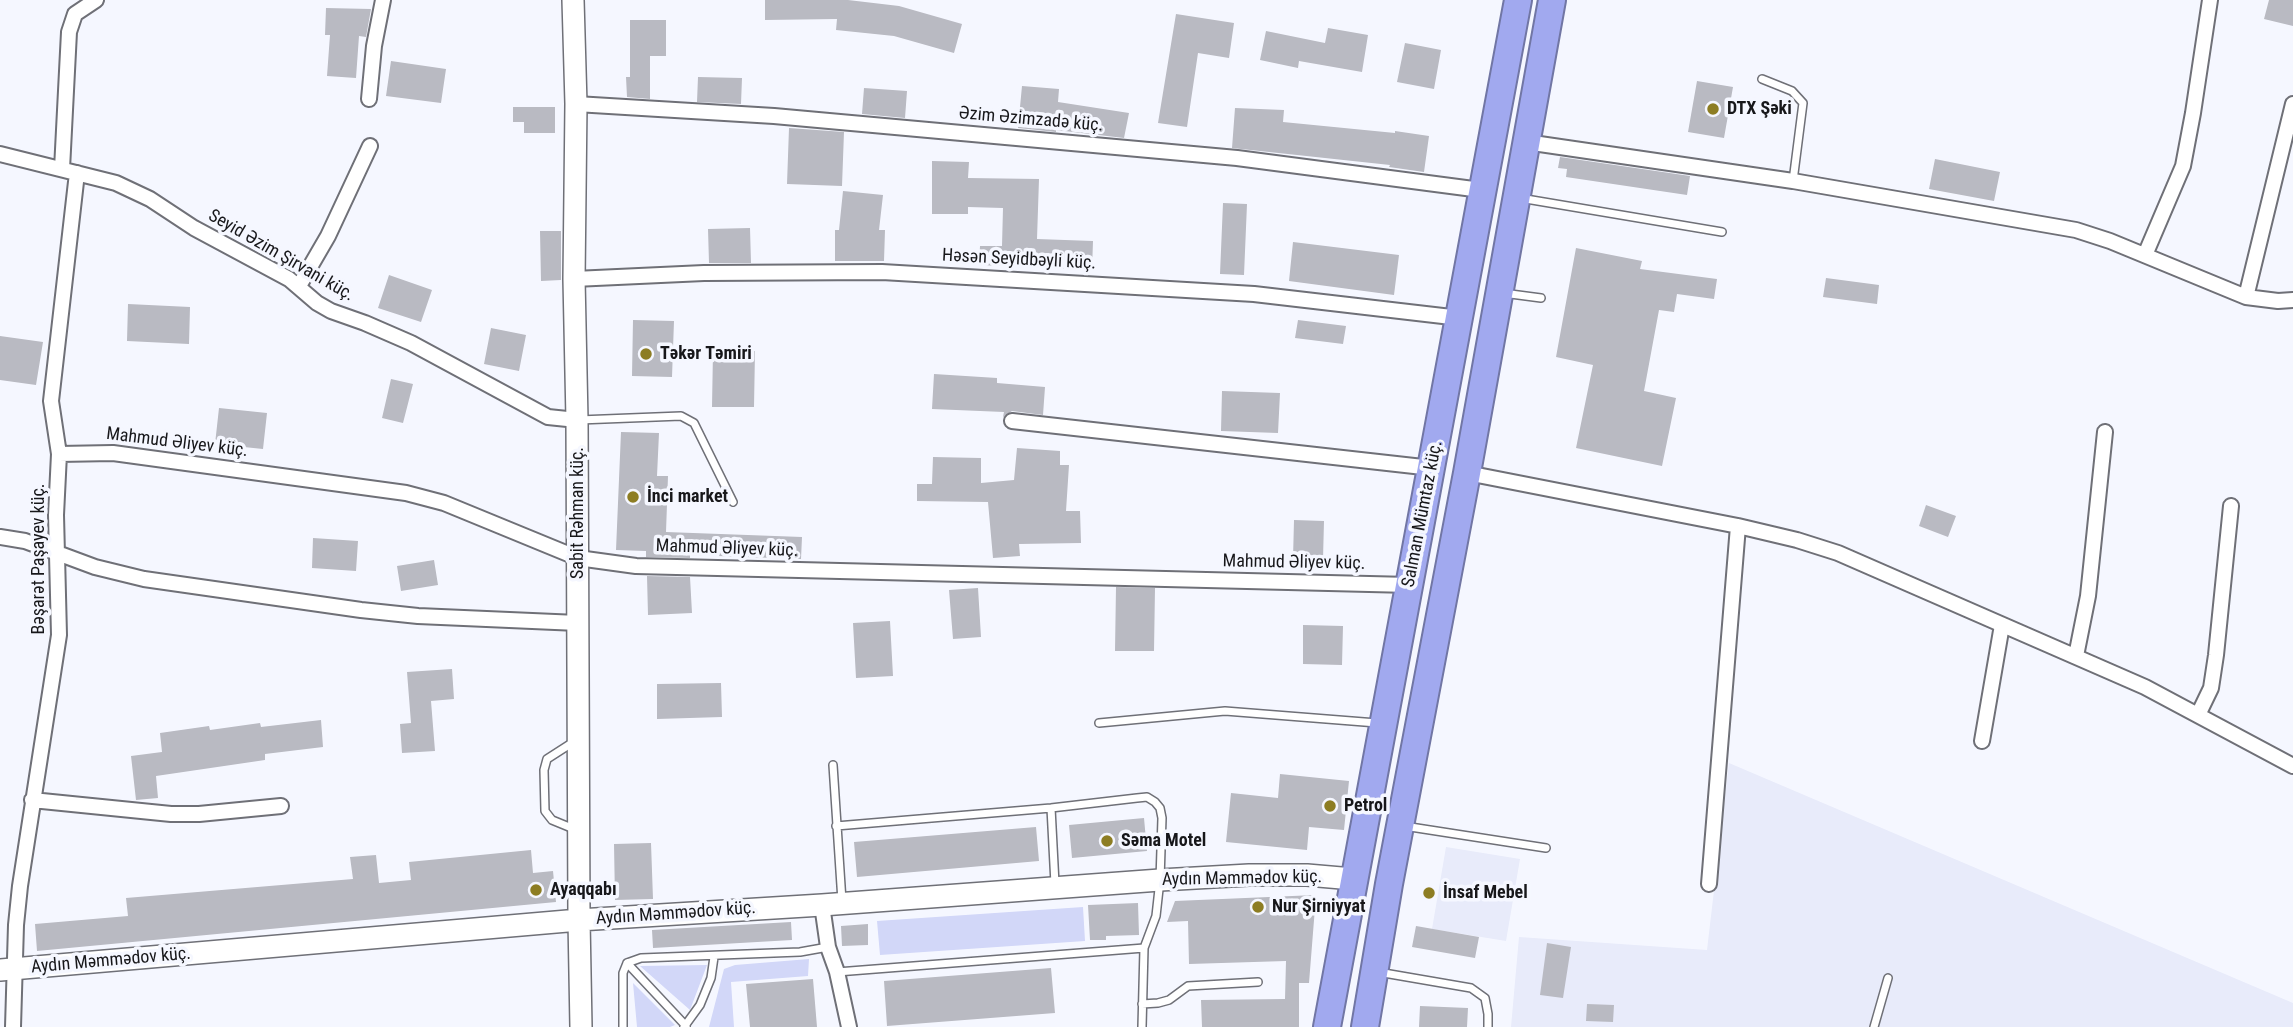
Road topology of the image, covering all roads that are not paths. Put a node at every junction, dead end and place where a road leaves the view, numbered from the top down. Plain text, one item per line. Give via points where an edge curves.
1 (96, 0) edge
2 (383, 0) edge
3 (573, 0) edge
4 (1552, 0) edge
5 (2210, 0) edge
6 (1514, 1) edge
7 (1762, 79) dead end
8 (369, 99) dead end
9 (576, 104) junction
10 (2293, 104) edge
11 (1526, 142) junction
12 (370, 146) dead end
13 (0, 154) edge
14 (62, 169) junction
15 (77, 173) junction
16 (1793, 181) junction
17 (1481, 190) junction
18 (1516, 197) junction
19 (1722, 232) dead end
20 (2145, 255) junction
21 (574, 279) junction
22 (299, 286) junction
23 (1498, 292) junction
24 (2246, 297) junction
25 (1541, 298) dead end
26 (2293, 300) edge
27 (1460, 318) junction
28 (578, 420) junction
29 (1012, 421) dead end
30 (2105, 432) dead end
31 (59, 454) junction
32 (1432, 468) junction
33 (1467, 473) junction
34 (733, 502) dead end
35 (2231, 506) dead end
36 (1738, 526) junction
37 (0, 537) edge
38 (58, 553) junction
39 (578, 558) junction
40 (1410, 584) junction
41 (578, 623) junction
42 (2002, 625) junction
43 (2076, 656) junction
44 (2198, 715) junction
45 (1384, 718) junction
46 (1420, 719) junction
47 (1099, 723) dead end
48 (578, 738) junction
49 (1982, 741) dead end
50 (833, 765) dead end
51 (2293, 766) edge
52 (32, 800) junction
53 (281, 806) dead end
54 (1051, 808) junction
55 (836, 826) junction
56 (1400, 826) junction
57 (579, 831) junction
58 (1546, 848) dead end
59 (1353, 879) junction
60 (1160, 880) junction
61 (1389, 884) junction
62 (1709, 884) dead end
63 (1055, 888) junction
64 (832, 904) junction
65 (579, 920) junction
66 (828, 947) junction
67 (1144, 948) junction
68 (714, 957) junction
69 (626, 963) junction
70 (7, 970) edge
71 (1374, 971) junction
72 (837, 972) junction
73 (1888, 978) dead end
74 (1258, 982) dead end
75 (1142, 1003) junction
76 (685, 1026) edge
77 (13, 1027) edge
78 (581, 1027) edge
79 (623, 1027) edge
80 (849, 1027) edge
81 (1142, 1027) edge
82 (1327, 1027) edge
83 (1365, 1027) edge
84 (1488, 1027) edge
85 (1874, 1027) edge

1 - 14 street via 75,14 69,32
2 - 8 street
3 - 9 street, Sabit Rəhman küç.
4 - 11 highway
5 - 20 street via 2183,166
6 - 17 highway, Salman Mümtaz küç.
7 - 16 lane via 1793,91 1803,103
9 - 17 street, Əzim Əzimzadə küç. via 774,116 1237,158
9 - 21 street, Sabit Rəhman küç.
10 - 24 street
11 - 16 street
11 - 18 highway
12 - 22 street
13 - 14 street, Seyid Əzim Şirvani küç.
14 - 15 street, Seyid Əzim Şirvani küç.
15 - 22 street, Seyid Əzim Şirvani küç. via 116,183 150,199
15 - 31 street, Bəşarət Paşayev küç. via 51,401
16 - 20 street via 2076,230
17 - 27 highway, Salman Mümtaz küç.
18 - 19 lane
18 - 23 highway
20 - 24 street
21 - 27 street, Həsən Seyidbəyli küç. via 882,272 1254,294
21 - 28 street, Sabit Rəhman küç.
22 - 28 street, Seyid Əzim Şirvani küç. via 331,311 411,343 539,412
23 - 25 lane
23 - 33 highway
24 - 26 street
27 - 32 highway, Salman Mümtaz küç.
28 - 34 lane via 681,416 694,423
28 - 39 street, Sabit Rəhman küç.
29 - 32 street
30 - 43 street via 2088,596
31 - 38 street, Bəşarət Paşayev küç.
31 - 39 street, Mahmud Əliyev küç. via 113,453 406,493 444,503
32 - 33 highway
32 - 40 highway, Salman Mümtaz küç.
33 - 36 street
33 - 46 highway
35 - 44 street via 2217,655 2211,688
36 - 42 street via 1838,553
36 - 62 street
37 - 38 street
38 - 41 street via 144,579 361,610
38 - 52 street, Bəşarət Paşayev küç. via 59,635
39 - 40 street, Mahmud Əliyev küç. via 636,566
39 - 41 street, Sabit Rəhman küç.
40 - 45 highway, Salman Mümtaz küç.
41 - 48 street, Sabit Rəhman küç.
42 - 43 street
42 - 49 street
43 - 44 street
44 - 51 street
45 - 46 highway
45 - 47 lane via 1225,711
45 - 59 highway, Salman Mümtaz küç.
46 - 56 highway
48 - 57 street, Sabit Rəhman küç.
48 - 57 lane via 547,759 544,770 545,811 552,820
50 - 55 lane
52 - 53 street via 170,814
52 - 70 street, Bəşarət Paşayev küç.
54 - 55 lane
54 - 60 lane via 1147,797 1155,802 1162,818
54 - 63 lane
55 - 64 lane
56 - 58 lane
56 - 61 highway
57 - 65 street, Sabit Rəhman küç.
59 - 60 street, Aydın Məmmədov küç. via 1249,875
59 - 61 highway
59 - 82 highway, Salman Mümtaz küç.
60 - 63 street, Aydın Məmmədov küç.
60 - 67 lane via 1156,916
61 - 71 highway
63 - 64 street, Aydın Məmmədov küç.
64 - 65 street, Aydın Məmmədov küç.
64 - 66 street
65 - 70 street, Aydın Məmmədov küç.
65 - 78 street, Sabit Rəhman küç.
66 - 68 lane
66 - 72 street
67 - 72 lane
67 - 75 lane
68 - 69 lane via 640,958
68 - 76 lane via 700,1005
69 - 76 lane
69 - 79 lane
70 - 77 street, Bəşarət Paşayev küç.
71 - 83 highway
71 - 84 lane via 1471,988 1485,998
72 - 80 street
73 - 85 lane
74 - 75 lane via 1188,985 1169,1000
75 - 81 lane

